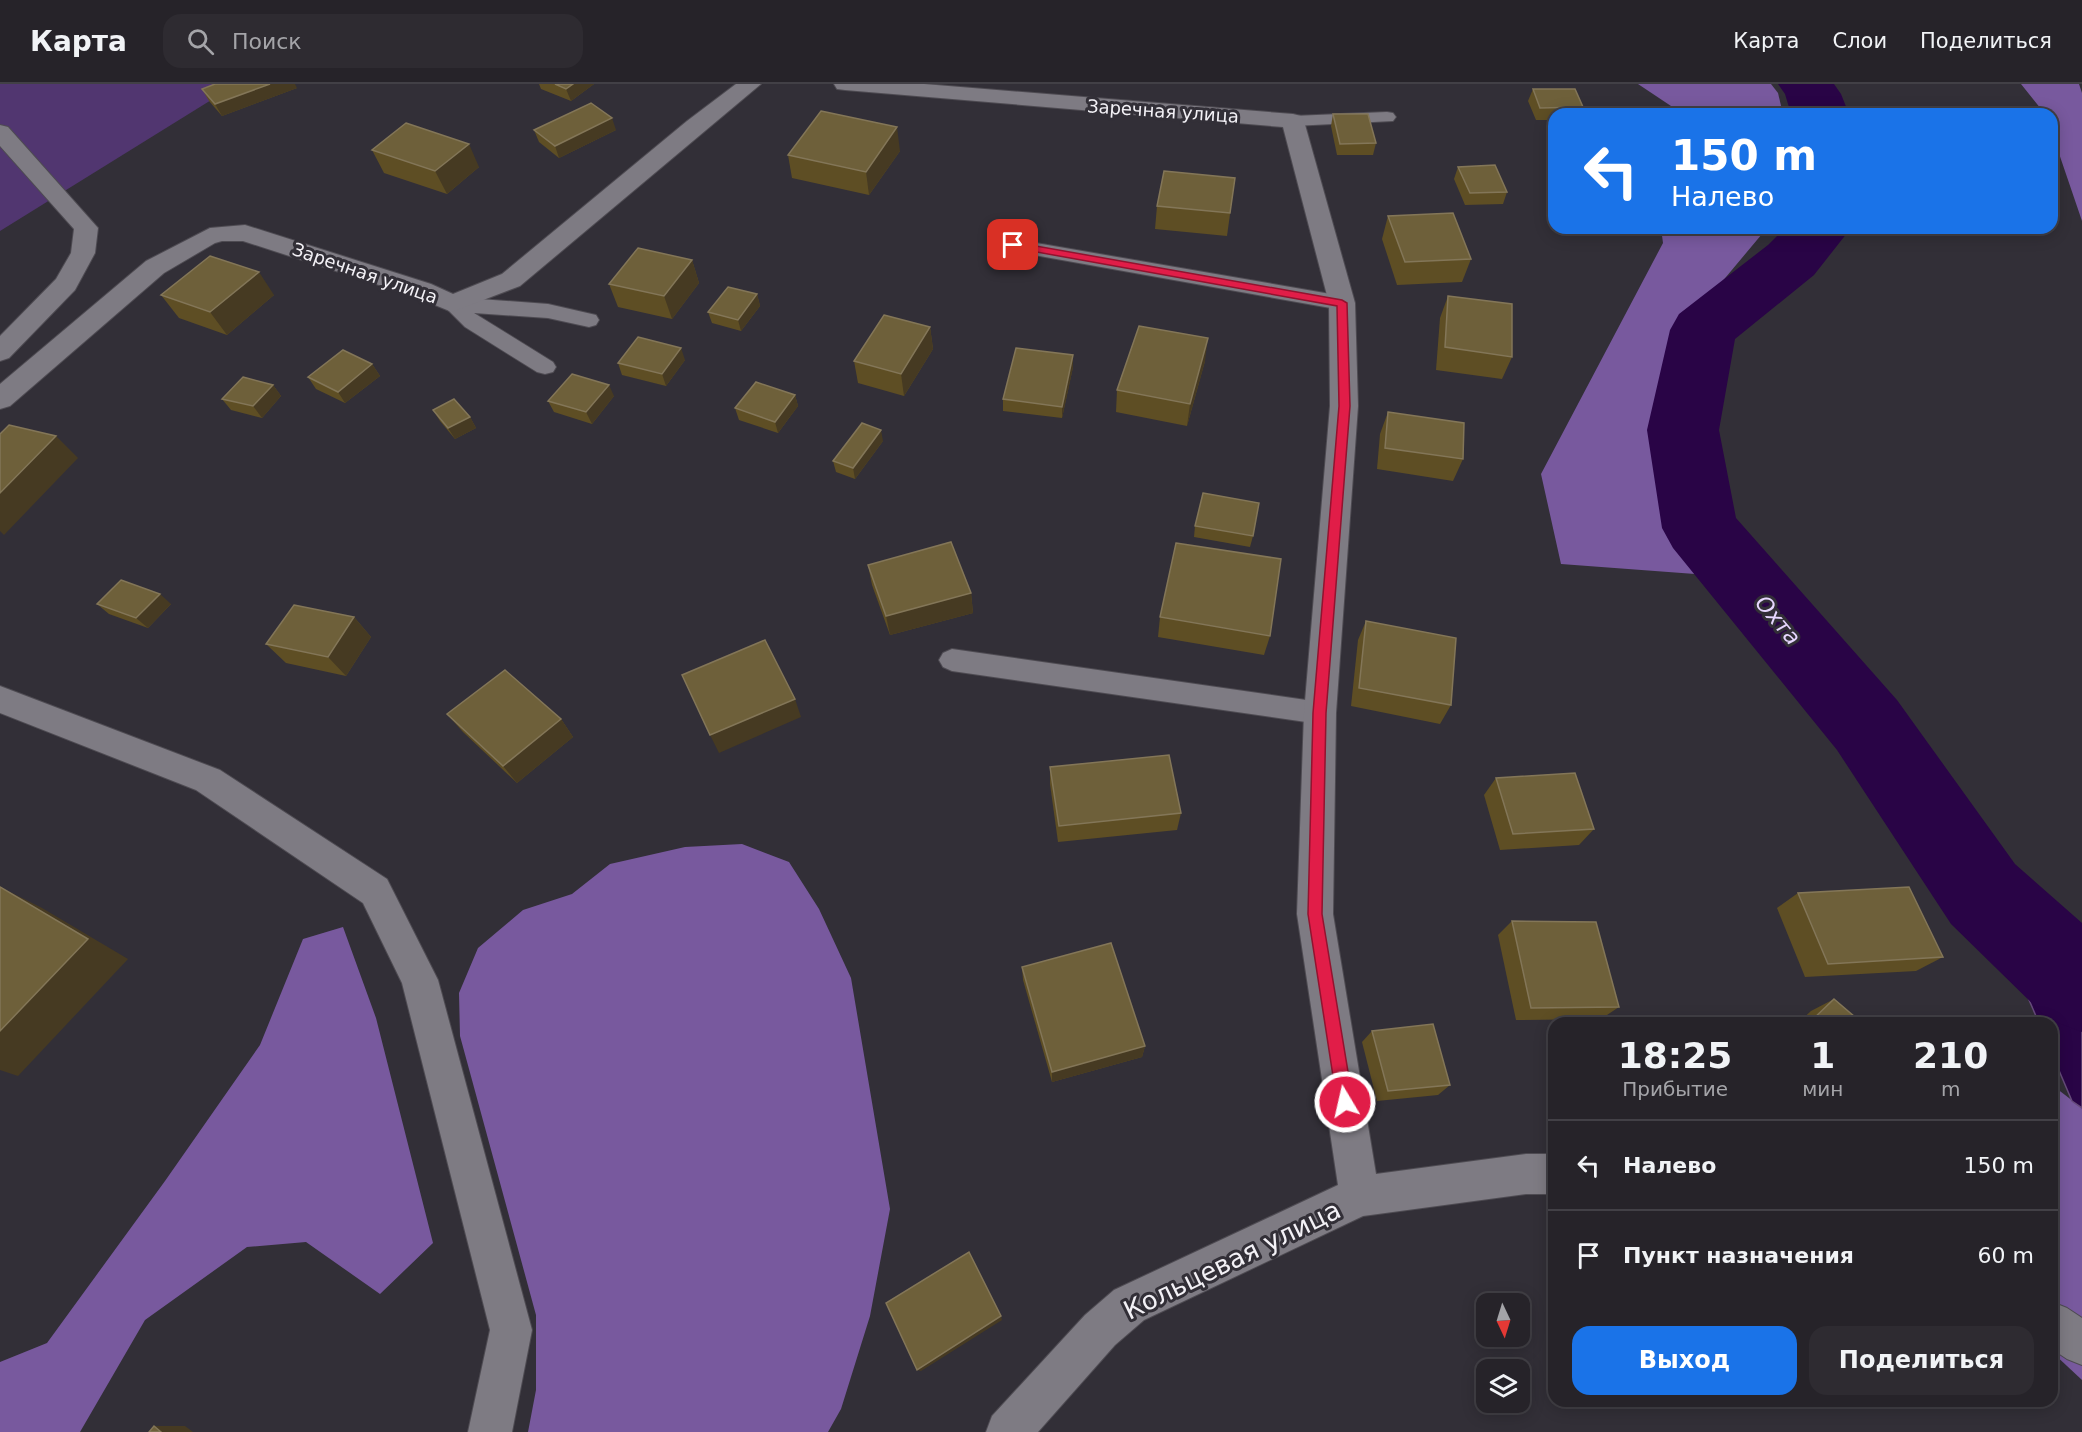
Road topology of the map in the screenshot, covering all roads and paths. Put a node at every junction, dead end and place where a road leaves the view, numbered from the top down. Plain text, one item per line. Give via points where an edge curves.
1 (750, 84) edge
2 (845, 84) edge
3 (1387, 117) dead end
4 (1293, 121) junction
5 (0, 132) edge
6 (1013, 245) dead end
7 (1342, 303) junction
8 (452, 304) junction
9 (588, 320) dead end
10 (0, 352) edge
11 (545, 367) dead end
12 (0, 399) edge
13 (952, 660) dead end
14 (0, 699) edge
15 (1320, 713) junction
16 (1548, 1174) edge
17 (1360, 1196) junction
18 (2058, 1327) edge
19 (2082, 1344) edge
20 (490, 1432) edge
21 (1008, 1432) edge

1 - 8 street, Заречная улица via 694,126 511,280
2 - 4 street, Заречная улица
3 - 4 lane
4 - 7 street
5 - 10 street via 86,228 83,253 66,284
6 - 7 lane
7 - 15 street, Кольцевая улица via 1344,406
8 - 9 lane via 548,311
8 - 11 lane via 472,322
8 - 12 street, Заречная улица via 422,290 245,233 219,233 156,267
13 - 15 lane
14 - 20 street via 208,780 375,891 420,980 511,1330
15 - 17 street, Кольцевая улица via 1315,914
16 - 17 street, Кольцевая улица
17 - 21 street, Кольцевая улица via 1129,1305 1100,1330
18 - 19 street

